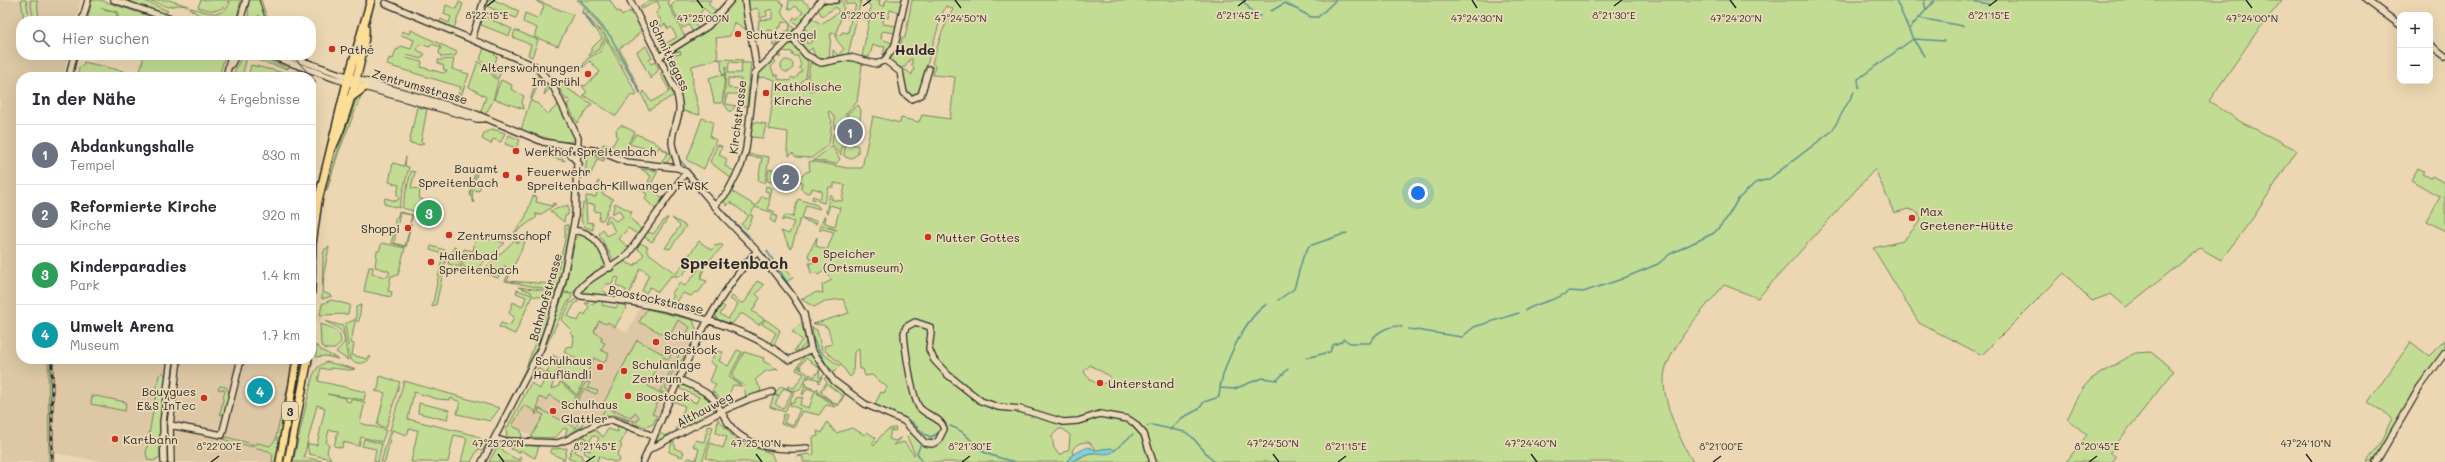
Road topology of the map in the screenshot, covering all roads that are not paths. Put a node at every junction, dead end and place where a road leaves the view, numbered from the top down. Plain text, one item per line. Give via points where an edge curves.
1 (88, 0) edge
2 (114, 0) edge
3 (246, 0) edge
4 (372, 0) edge
5 (484, 0) edge
6 (630, 0) edge
7 (731, 0) edge
8 (745, 0) edge
9 (821, 0) edge
10 (826, 0) edge
11 (836, 0) edge
12 (905, 0) edge
13 (2366, 0) edge
14 (384, 3) dead end
15 (243, 11) junction
16 (83, 16) edge
17 (162, 16) edge
18 (242, 16) edge
19 (243, 16) edge
20 (2397, 22) edge
21 (791, 37) junction
22 (472, 39) junction
23 (2433, 47) edge
24 (2445, 56) edge
25 (659, 57) junction
26 (73, 60) edge
27 (230, 60) edge
28 (234, 60) edge
29 (282, 60) edge
30 (293, 60) edge
31 (299, 60) edge
32 (885, 60) junction
33 (288, 62) junction
34 (758, 68) junction
35 (929, 69) dead end
36 (228, 71) joint
37 (70, 72) edge
38 (351, 80) junction
39 (365, 87) junction
40 (349, 99) junction
41 (484, 119) junction
42 (563, 147) junction
43 (578, 148) junction
44 (331, 151) junction
45 (579, 164) junction
46 (678, 168) junction
47 (686, 172) junction
48 (318, 201) junction
49 (715, 205) junction
50 (316, 206) edge
51 (316, 215) edge
52 (574, 230) junction
53 (757, 251) junction
54 (610, 268) junction
55 (708, 320) junction
56 (811, 348) junction
57 (2445, 353) edge
58 (170, 364) edge
59 (177, 364) edge
60 (240, 364) edge
61 (296, 364) edge
62 (307, 364) edge
63 (678, 379) junction
64 (772, 392) dead end
65 (722, 411) junction
66 (170, 425) junction
67 (653, 436) junction
68 (495, 439) junction
69 (807, 448) dead end
70 (648, 450) junction
71 (164, 462) edge
72 (171, 462) edge
73 (280, 462) edge
74 (288, 462) edge
75 (482, 462) edge
76 (643, 462) edge
77 (1154, 462) edge
78 (2376, 462) edge

1 - 16 street
2 - 17 street
3 - 15 street
4 - 38 main road
5 - 22 street
6 - 25 street, Schmittegass
7 - 25 street via 708,26
8 - 34 street via 746,20
9 - 21 street, Kirchstrasse
10 - 11 street
12 - 32 street via 895,45
13 - 20 street
14 - 22 street, Bahnhofstrasse
15 - 18 street
15 - 19 street
21 - 32 street via 806,55 821,63 850,57 876,64
21 - 34 street, Kirchstrasse
22 - 43 street, Bahnhofstrasse via 526,61 543,73 568,112 578,138
23 - 24 street
25 - 46 street, Schmittegass via 680,104 672,144
26 - 37 street
27 - 36 street
28 - 36 street
29 - 33 street
30 - 33 street
31 - 38 street
32 - 35 street via 900,72 904,93 911,99 921,95
33 - 38 street
34 - 49 street, Kirchstrasse via 753,78 742,166 727,193
38 - 39 street, Zentrumsstrasse
38 - 40 main road
38 - 41 street, Zentrumsstrasse via 471,112
38 - 44 main road via 333,134
39 - 40 main road
39 - 41 street, Zentrumsstrasse
40 - 44 main road
41 - 42 street, Zentrumsstrasse via 528,137
42 - 43 street, Zentrumsstrasse
42 - 45 street
43 - 45 street, Bahnhofstrasse
43 - 46 street, Zentrumsstrasse via 599,151 626,162
44 - 48 main road
45 - 52 street, Bahnhofstrasse
46 - 47 street, Zentrumsstrasse
47 - 49 street
47 - 54 street via 628,254
48 - 50 main road
48 - 51 main road
49 - 53 street
52 - 54 street via 593,235
52 - 68 street, Bahnhofstrasse via 549,328 530,373
53 - 55 street
53 - 56 street via 802,309
54 - 55 street, Boostockstrasse via 582,286 578,291 579,295
55 - 56 street, Boostockstrasse via 764,343 789,360
55 - 63 street
56 - 77 street via 826,372 851,396 911,426 925,442 935,443 943,434 941,422 919,406 910,379 904,330 910,323 919,321 928,325 931,330 930,352 938,365 981,401 1063,422 1078,421 1100,414 1128,419 1144,434
57 - 78 street via 2420,386
58 - 71 street via 163,422
59 - 66 street
60 - 66 street via 222,435
61 - 73 main road, 3
62 - 74 main road, 3
63 - 65 street via 709,395
63 - 67 street
64 - 65 street, Althauweg
65 - 69 street via 734,430 758,444 775,449
65 - 70 street, Althauweg
66 - 72 street
67 - 68 street via 612,420 600,422 557,443
67 - 70 street
68 - 75 street, Bahnhofstrasse
70 - 76 street

